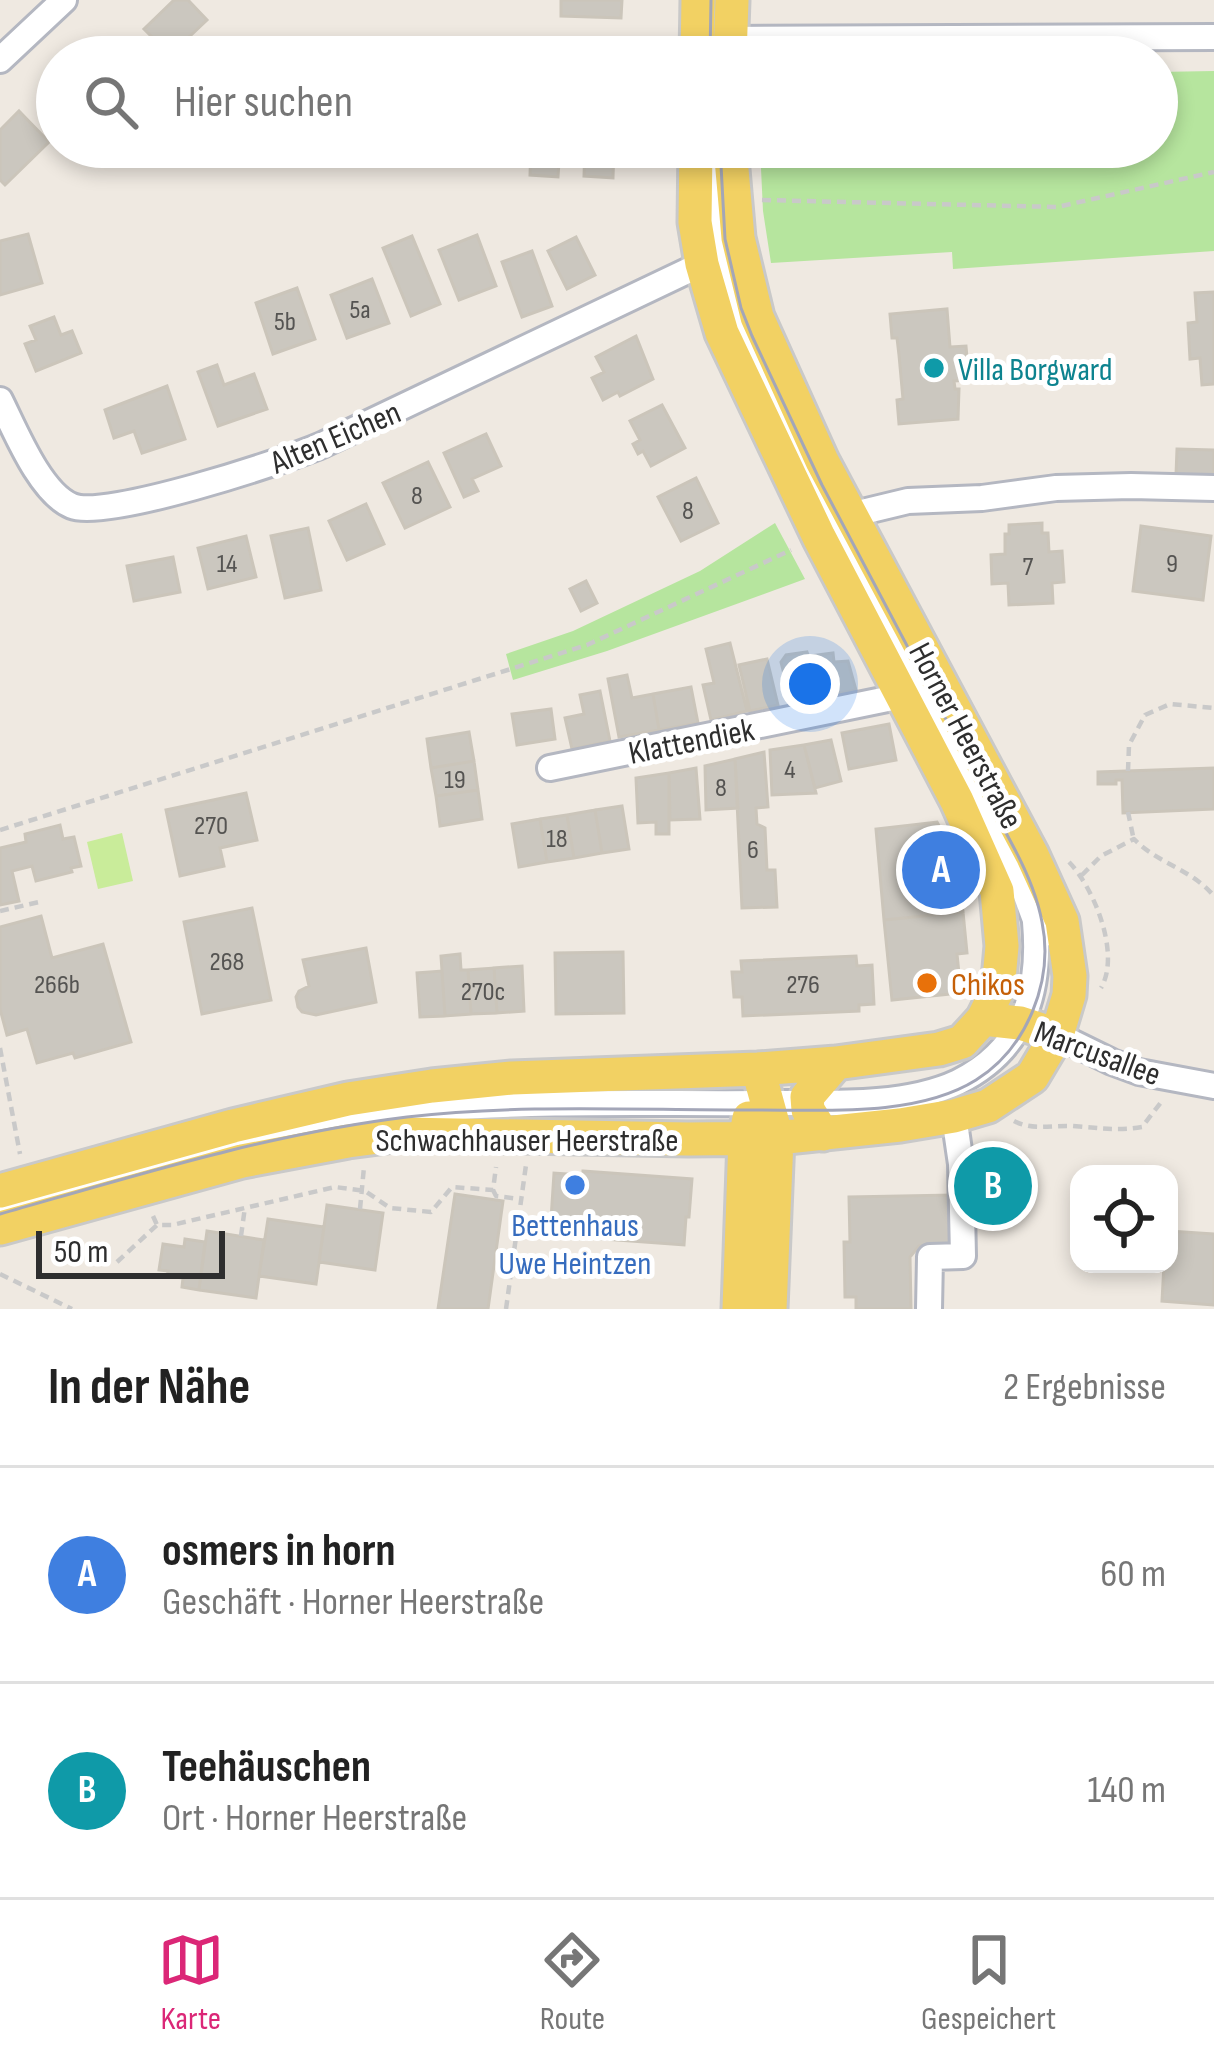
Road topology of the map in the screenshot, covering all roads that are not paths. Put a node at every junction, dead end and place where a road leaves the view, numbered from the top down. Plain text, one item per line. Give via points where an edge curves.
1 (64, 0) edge
2 (698, 0) edge
3 (717, 0) edge
4 (732, 0) edge
5 (697, 36) edge
6 (723, 36) edge
7 (728, 36) edge
8 (1214, 37) edge
9 (1178, 38) edge
10 (0, 60) edge
11 (696, 168) edge
12 (714, 168) edge
13 (731, 168) edge
14 (702, 264) junction
15 (0, 400) edge
16 (1214, 488) edge
17 (850, 514) junction
18 (902, 696) junction
19 (550, 768) dead end
20 (1035, 922) junction
21 (1070, 976) junction
22 (983, 1019) junction
23 (1020, 1023) junction
24 (1057, 1034) junction
25 (836, 1063) junction
26 (758, 1070) junction
27 (1214, 1086) edge
28 (760, 1103) junction
29 (806, 1103) junction
30 (954, 1116) junction
31 (823, 1133) junction
32 (761, 1139) junction
33 (13, 1188) edge
34 (0, 1209) edge
35 (0, 1228) edge
36 (739, 1309) edge
37 (770, 1309) edge
38 (929, 1309) edge

1 - 10 street
2 - 5 main road
3 - 6 street
4 - 7 main road
8 - 9 street
11 - 14 main road, Horner Heerstraße
12 - 20 street via 720,241 746,337 1009,850
13 - 17 main road, Horner Heerstraße via 757,317
14 - 15 street, Alten Eichen via 306,452 115,506 69,505 50,489
14 - 18 main road, Horner Heerstraße via 722,333
16 - 17 street via 1056,488
17 - 21 main road, Horner Heerstraße via 1032,855 1062,921
18 - 19 street, Klattendiek
18 - 22 main road, Horner Heerstraße via 997,891 999,979
20 - 21 street
20 - 23 street via 1036,981
21 - 24 main road, Horner Heerstraße
22 - 23 main road, Marcusallee
22 - 25 main road via 962,1042 940,1049
23 - 24 main road, Marcusallee
23 - 29 street via 1000,1052 946,1087
24 - 27 street, Marcusallee via 1112,1062
24 - 30 main road, Horner Heerstraße via 1032,1077 988,1106
25 - 26 main road
25 - 29 main road
26 - 28 main road
26 - 33 main road, Schwachhauser Heerstraße via 432,1085 233,1126
28 - 29 street
28 - 32 main road
28 - 34 street via 381,1115 230,1144
29 - 31 main road
30 - 31 main road, Horner Heerstraße
30 - 38 street via 963,1256 930,1257
31 - 32 main road, Horner Heerstraße
32 - 35 main road, Schwachhauser Heerstraße via 367,1138 242,1161
32 - 36 main road
32 - 37 main road

